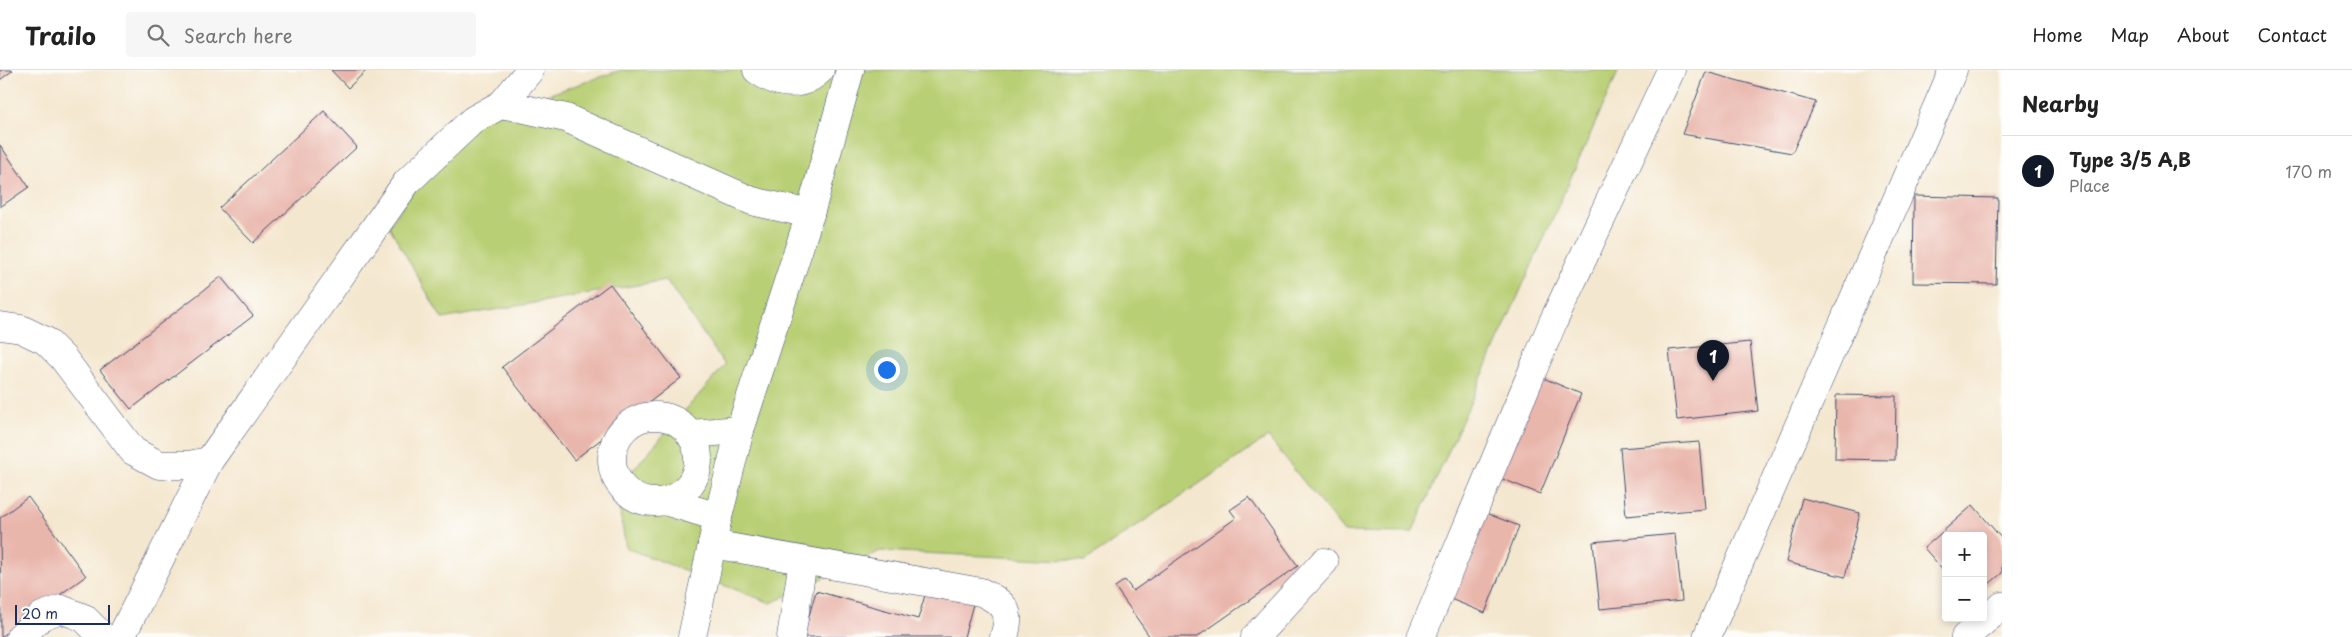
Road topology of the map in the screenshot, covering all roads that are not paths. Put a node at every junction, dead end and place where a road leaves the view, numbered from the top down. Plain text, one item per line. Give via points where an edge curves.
1 (530, 70) edge
2 (757, 70) edge
3 (820, 70) edge
4 (850, 70) edge
5 (1671, 70) edge
6 (1953, 70) edge
7 (502, 104) junction
8 (810, 214) junction
9 (0, 326) edge
10 (740, 430) junction
11 (690, 434) junction
12 (208, 462) junction
13 (665, 501) junction
14 (718, 517) junction
15 (712, 544) junction
16 (803, 561) junction
17 (1324, 562) dead end
18 (2002, 606) edge
19 (20, 637) edge
20 (103, 637) edge
21 (121, 637) edge
22 (692, 637) edge
23 (791, 637) edge
24 (1004, 637) edge
25 (1255, 637) edge
26 (1421, 637) edge
27 (1707, 637) edge
28 (1965, 637) edge

1 - 7 street
2 - 3 street via 769,79 784,83 813,77
4 - 8 street
5 - 26 street via 1553,322
6 - 27 street
7 - 8 street via 566,118 752,201
7 - 12 street via 473,120 407,182
8 - 10 street
9 - 12 street via 21,329 46,341 63,358 133,451 159,464
10 - 11 street
10 - 14 street
11 - 13 street via 697,453 696,473 690,485
11 - 13 street via 669,418 642,417 620,433 613,447 611,462 623,489 650,502
12 - 21 street
13 - 14 street
14 - 15 street
15 - 16 street
15 - 22 street
16 - 23 street
16 - 24 street via 981,592 1005,609 1009,620
17 - 25 street
18 - 28 street
19 - 20 street via 42,616 61,609 84,618

